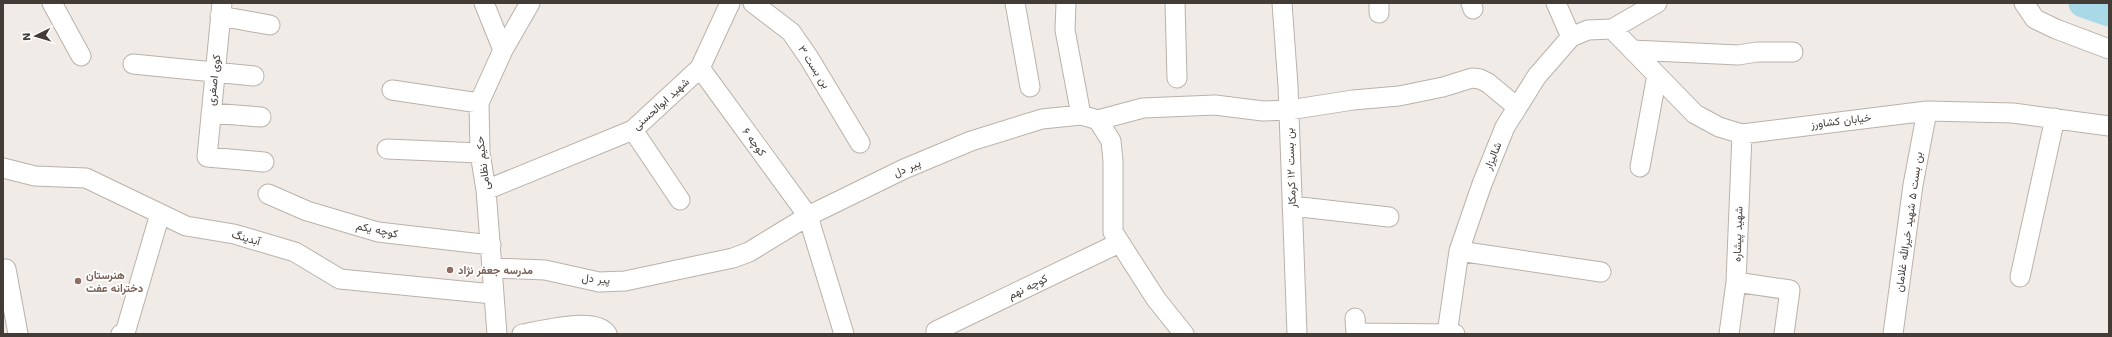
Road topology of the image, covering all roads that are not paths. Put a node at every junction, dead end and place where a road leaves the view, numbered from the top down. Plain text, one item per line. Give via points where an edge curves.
1 (52, 3) edge
2 (484, 3) edge
3 (530, 3) edge
4 (730, 3) edge
5 (754, 3) edge
6 (1016, 3) edge
7 (1066, 3) edge
8 (1176, 3) edge
9 (1282, 3) edge
10 (1556, 3) edge
11 (1657, 3) edge
12 (2024, 3) edge
13 (221, 9) edge
14 (270, 25) dead end
15 (1612, 29) junction
16 (1570, 37) junction
17 (2109, 49) edge
18 (503, 50) junction
19 (1632, 50) junction
20 (1793, 52) dead end
21 (81, 56) dead end
22 (133, 64) dead end
23 (700, 68) junction
24 (215, 72) junction
25 (1656, 75) junction
26 (254, 76) dead end
27 (1177, 78) dead end
28 (1030, 87) dead end
29 (392, 90) dead end
30 (479, 102) junction
31 (1517, 107) junction
32 (1289, 110) junction
33 (1927, 111) junction
34 (211, 114) junction
35 (1090, 117) junction
36 (261, 118) dead end
37 (2055, 118) junction
38 (2109, 126) edge
39 (633, 130) junction
40 (1742, 134) junction
41 (860, 143) dead end
42 (387, 149) dead end
43 (480, 153) junction
44 (264, 162) dead end
45 (1640, 167) dead end
46 (3, 168) edge
47 (486, 190) junction
48 (268, 194) dead end
49 (680, 200) dead end
50 (1292, 206) junction
51 (160, 214) junction
52 (808, 216) junction
53 (1389, 217) dead end
54 (1119, 242) junction
55 (491, 245) junction
56 (1459, 251) junction
57 (492, 268) junction
58 (3, 269) edge
59 (1601, 272) dead end
60 (2020, 277) dead end
61 (1736, 282) junction
62 (493, 294) junction
63 (1356, 328) edge
64 (936, 331) dead end
65 (18, 334) edge
66 (121, 334) edge
67 (497, 334) edge
68 (522, 334) edge
69 (608, 334) edge
70 (844, 334) edge
71 (1184, 334) edge
72 (1297, 334) edge
73 (1450, 334) edge
74 (1729, 334) edge
75 (1784, 334) edge
76 (1893, 334) edge

1 - 21 street
2 - 18 street
3 - 18 street, حکیم نظامی
4 - 23 street, شهید ابوالحسنی
5 - 41 street, بن بست ۳ via 790,32 810,58
6 - 28 street
7 - 35 street via 1065,30
8 - 27 street
9 - 32 street, بن بست ۱۲ کرمکار
10 - 16 street
11 - 15 street
12 - 17 street via 2035,19
13 - 14 street
13 - 24 street, کوی اصغری
15 - 16 street, شالیزار via 1588,30
15 - 19 street, خیابان کشاورز
16 - 31 street, شالیزار via 1537,76
18 - 30 street, حکیم نظامی
19 - 20 street via 1738,55
19 - 25 street, خیابان کشاورز
22 - 24 street
23 - 39 street, شهید ابوالحسنی
23 - 52 street, کوچه ۶
24 - 26 street
24 - 34 street, کوی اصغری
25 - 40 street, خیابان کشاورز via 1695,114 1719,127
25 - 45 street
29 - 30 street
30 - 43 street, حکیم نظامی
31 - 32 street, پیر دل via 1488,83 1472,78 1443,88 1399,96
31 - 56 street, شالیزار via 1505,127 1482,184
32 - 35 street, پیر دل via 1263,111 1216,105 1143,108
32 - 50 street, بن بست ۱۲ کرمکار
33 - 37 street, خیابان کشاورز via 2013,113
33 - 40 street, خیابان کشاورز
33 - 76 street, بن بست ۵ شهید خیرالله غلامان via 1913,185
34 - 36 street
34 - 44 street, کوی اصغری via 207,157
35 - 52 street, پیر دل via 1042,119 971,141 904,169
35 - 54 street via 1111,141 1113,232
37 - 38 street, خیابان کشاورز
37 - 60 street
39 - 47 street, شهید ابوالحسنی
39 - 49 street
40 - 61 street, شهید پیشاره
42 - 43 street
43 - 47 street, حکیم نظامی
46 - 51 street, آبدینگ via 35,176 86,178
47 - 55 street, حکیم نظامی
48 - 55 street, کوچه یکم via 307,211 378,232
50 - 53 street
50 - 72 street, بن بست ۱۲ کرمکار
51 - 62 street, آبدینگ via 186,226 234,234 295,252 340,279
51 - 66 street via 125,334
52 - 57 street, پیر دل via 749,252 733,258 625,281 599,282 545,270
52 - 70 street, کوچه ۶
54 - 64 street, کوچه نهم
54 - 71 street via 1156,299
55 - 57 street, حکیم نظامی
56 - 59 street
56 - 73 street, شالیزار
57 - 62 street, حکیم نظامی
58 - 65 street via 6,269
61 - 74 street, شهید پیشاره
61 - 75 street via 1790,290
62 - 67 street, حکیم نظامی
63 - 73 street
68 - 69 street via 585,324 596,326

